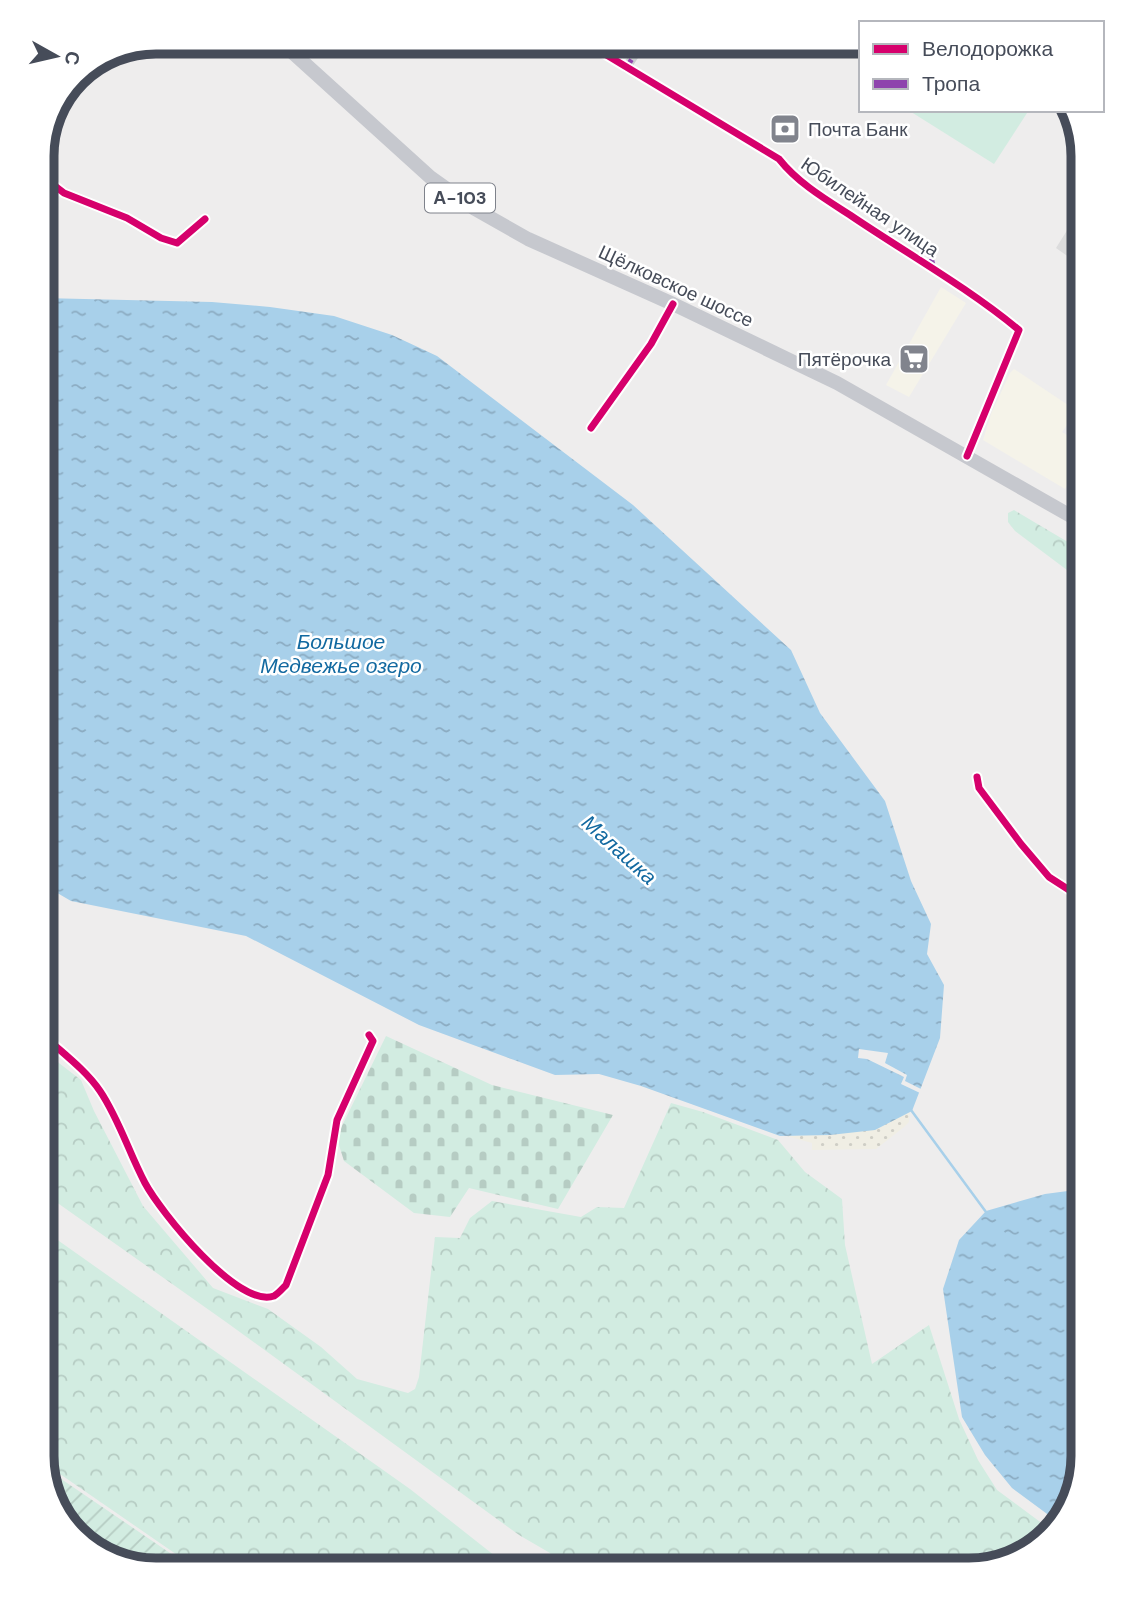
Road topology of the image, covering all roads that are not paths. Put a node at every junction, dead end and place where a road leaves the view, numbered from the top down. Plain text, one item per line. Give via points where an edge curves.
1 (294, 54) edge
2 (604, 54) edge
3 (635, 54) edge
4 (626, 68) junction
5 (54, 185) edge
6 (205, 219) dead end
7 (673, 304) junction
8 (590, 428) dead end
9 (967, 457) junction
10 (1071, 516) edge
11 (977, 777) dead end
12 (1071, 891) edge
13 (369, 1035) dead end
14 (54, 1046) edge

1 - 7 main road, Щёлковское шоссе / А-103 via 430,177 475,209 528,239
2 - 4 street, Юбилейная улица
3 - 4 street
4 - 9 street, Юбилейная улица via 779,159 816,193 1019,330
5 - 6 street via 177,243
7 - 8 street via 651,344
7 - 9 main road, Щёлковское шоссе / А-103 via 837,383
9 - 10 main road, Щёлковское шоссе / А-103
11 - 12 street via 979,788 1021,844 1049,877
13 - 14 street via 373,1041 337,1120 328,1175 286,1286 275,1296 261,1297 219,1272 168,1216 146,1184 99,1090

